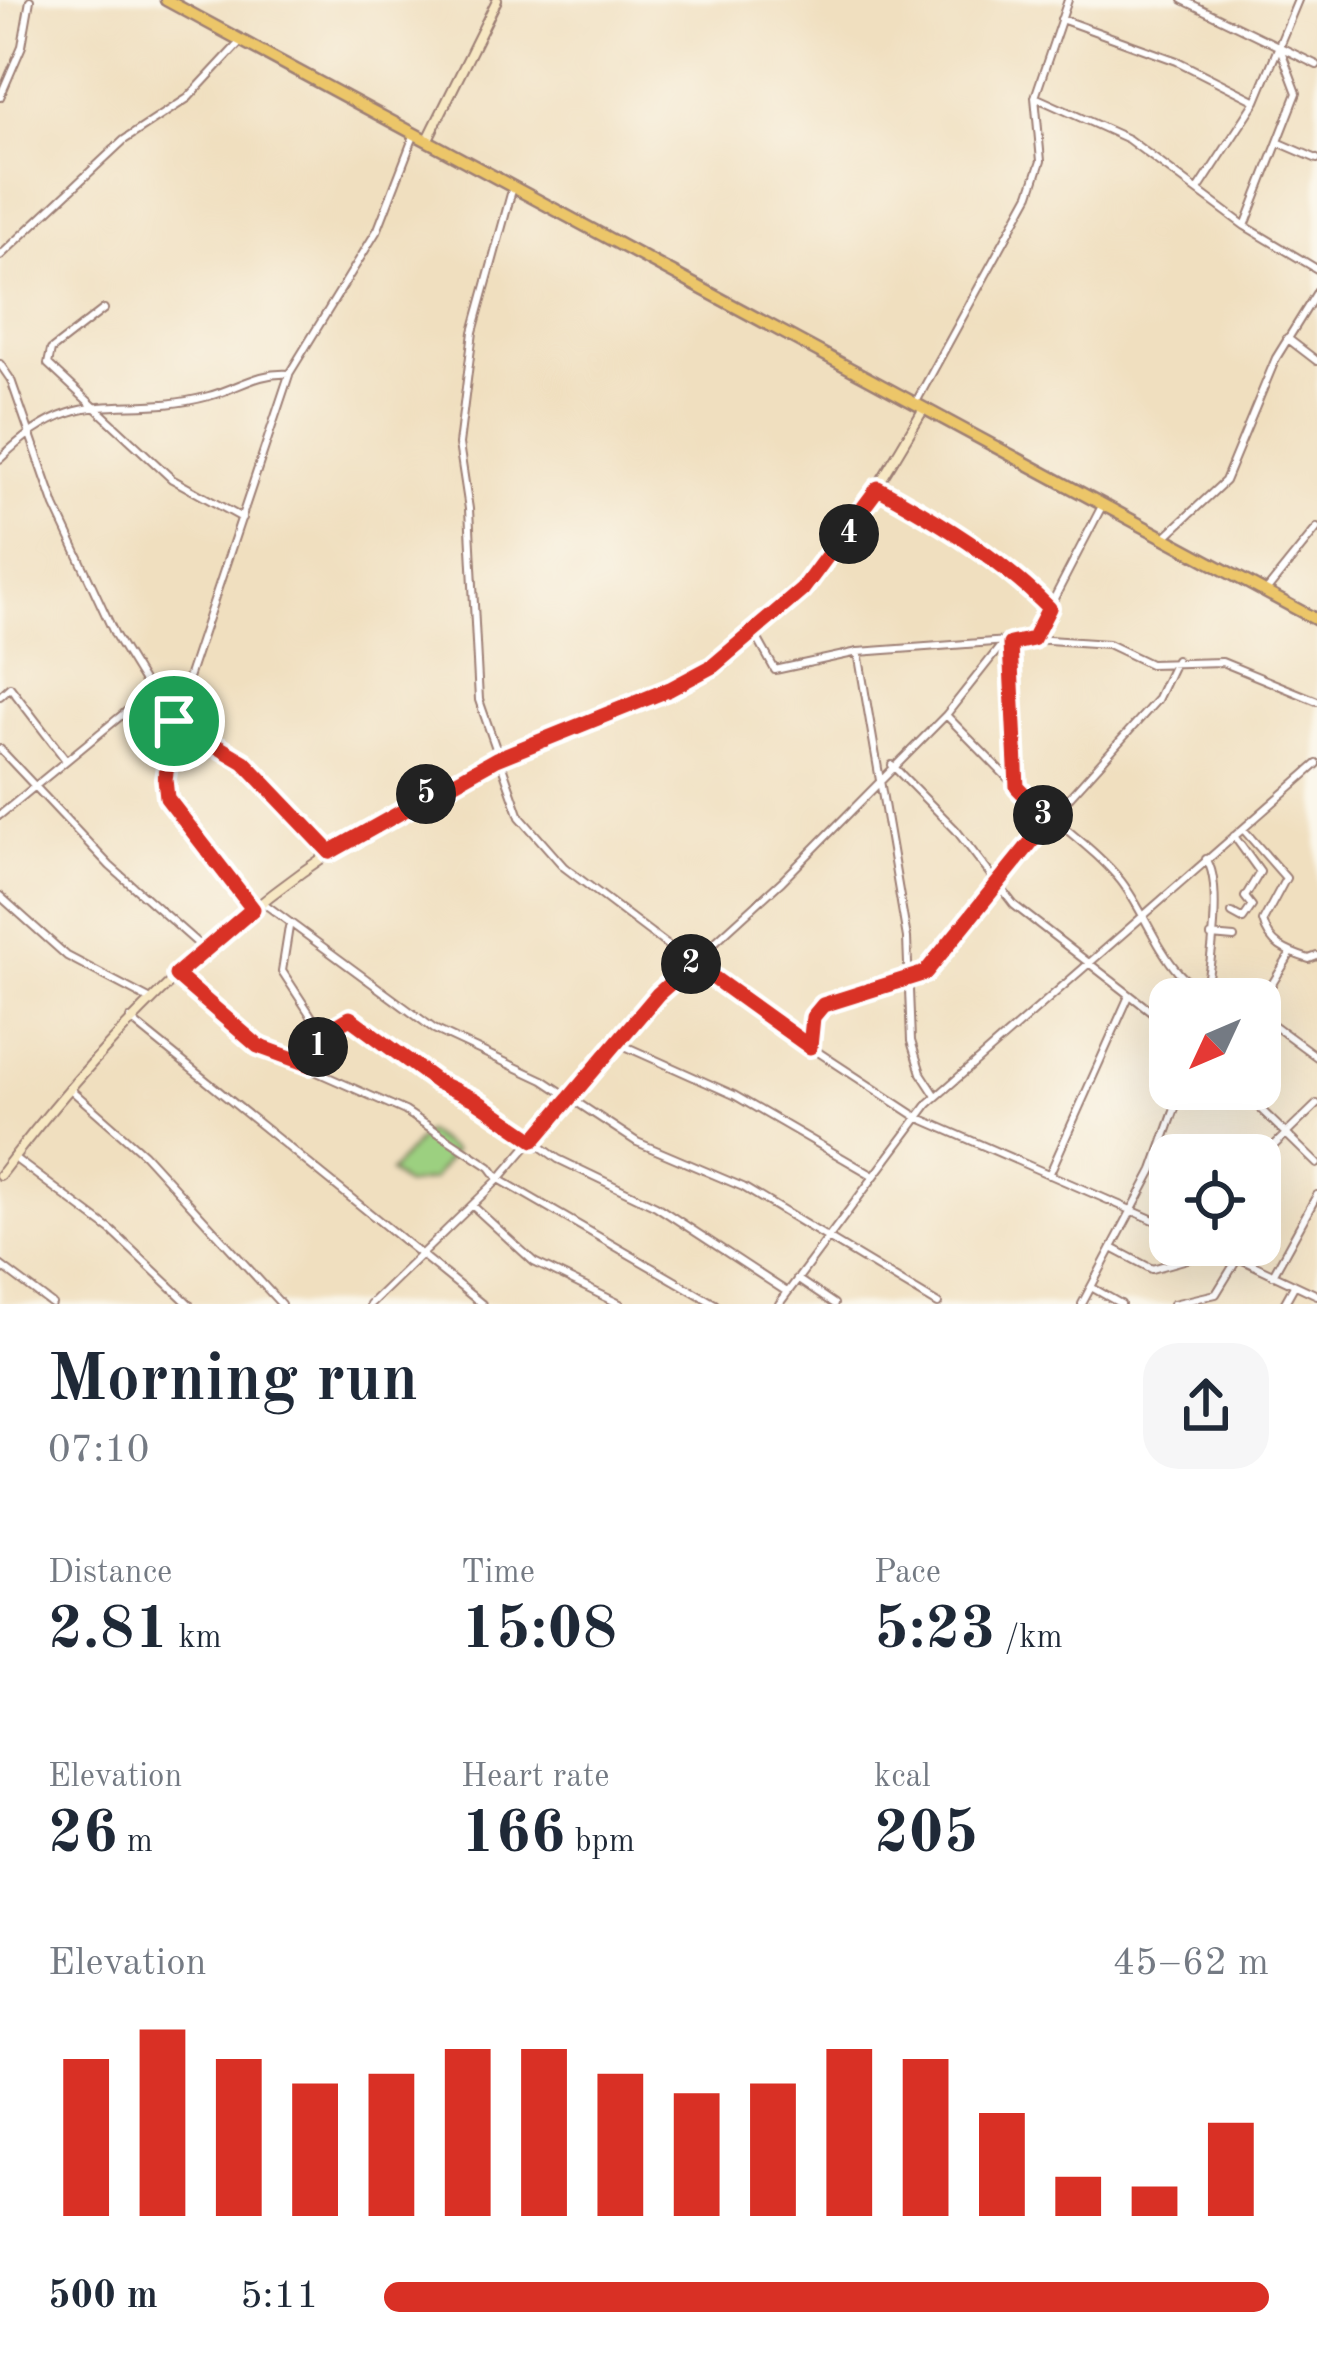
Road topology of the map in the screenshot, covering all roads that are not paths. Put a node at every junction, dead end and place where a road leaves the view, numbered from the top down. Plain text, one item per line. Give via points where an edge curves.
1 (30, 0) edge
2 (166, 0) edge
3 (497, 0) edge
4 (1068, 0) edge
5 (1183, 0) edge
6 (1298, 0) edge
7 (1061, 19) junction
8 (241, 40) junction
9 (1280, 47) junction
10 (1317, 64) edge
11 (0, 97) edge
12 (1035, 97) junction
13 (1256, 101) junction
14 (415, 133) junction
15 (427, 141) junction
16 (1280, 143) junction
17 (1317, 159) edge
18 (513, 189) junction
19 (1198, 190) junction
20 (1245, 226) junction
21 (0, 256) edge
22 (1317, 268) edge
23 (1317, 292) edge
24 (104, 309) dead end
25 (1287, 338) junction
26 (1317, 361) edge
27 (0, 364) edge
28 (290, 374) junction
29 (91, 407) junction
30 (919, 407) junction
31 (29, 432) junction
32 (2, 454) edge
33 (878, 488) junction
34 (1102, 506) junction
35 (242, 518) junction
36 (1317, 528) edge
37 (1164, 538) junction
38 (1265, 592) junction
39 (1049, 608) junction
40 (1317, 620) edge
41 (755, 634) junction
42 (1033, 639) junction
43 (1006, 644) junction
44 (858, 652) junction
45 (1176, 660) junction
46 (150, 692) junction
47 (0, 696) edge
48 (1317, 701) edge
49 (946, 715) junction
50 (174, 721) junction
51 (0, 749) edge
52 (496, 759) junction
53 (65, 760) junction
54 (892, 764) junction
55 (1317, 764) edge
56 (877, 782) junction
57 (33, 784) junction
58 (1017, 787) junction
59 (0, 815) edge
60 (1051, 818) junction
61 (1243, 829) junction
62 (1234, 836) junction
63 (330, 852) junction
64 (1206, 859) junction
65 (999, 881) junction
66 (0, 896) edge
67 (262, 902) junction
68 (253, 909) junction
69 (1232, 913) dead end
70 (1144, 914) junction
71 (290, 927) junction
72 (1211, 936) junction
73 (1234, 938) dead end
74 (204, 949) junction
75 (1291, 953) junction
76 (1317, 956) edge
77 (1092, 962) junction
78 (693, 963) junction
79 (176, 975) junction
80 (1183, 978) edge
81 (1206, 978) edge
82 (1276, 978) edge
83 (909, 981) junction
84 (1129, 996) junction
85 (149, 999) junction
86 (1149, 1011) edge
87 (130, 1019) junction
88 (1281, 1030) edge
89 (323, 1034) junction
90 (618, 1043) junction
91 (810, 1047) junction
92 (1317, 1057) edge
93 (310, 1065) junction
94 (69, 1088) junction
95 (936, 1096) junction
96 (572, 1100) junction
97 (1317, 1104) edge
98 (1174, 1110) edge
99 (1263, 1110) edge
100 (916, 1118) junction
101 (1288, 1132) junction
102 (1281, 1139) edge
103 (534, 1140) junction
104 (14, 1157) junction
105 (1317, 1164) edge
106 (0, 1175) edge
107 (872, 1175) junction
108 (1049, 1175) junction
109 (499, 1179) junction
110 (1317, 1195) edge
111 (473, 1206) junction
112 (1132, 1212) junction
113 (1149, 1219) edge
114 (830, 1235) junction
115 (1112, 1248) junction
116 (420, 1258) junction
117 (0, 1265) edge
118 (1163, 1266) edge
119 (1233, 1266) edge
120 (1254, 1266) edge
121 (1273, 1275) junction
122 (796, 1280) junction
123 (1294, 1285) junction
124 (1090, 1287) junction
125 (787, 1292) junction
126 (1317, 1295) edge
127 (52, 1304) edge
128 (189, 1304) edge
129 (281, 1304) edge
130 (370, 1304) edge
131 (482, 1304) edge
132 (620, 1304) edge
133 (715, 1304) edge
134 (779, 1304) edge
135 (834, 1304) edge
136 (938, 1304) edge
137 (1082, 1304) edge
138 (1121, 1304) edge
139 (1173, 1304) edge
140 (1284, 1304) edge

1 - 11 street
2 - 8 highway
3 - 15 street
4 - 7 street
5 - 9 street
6 - 9 street
7 - 12 street
7 - 13 street via 1177,61
8 - 14 highway
8 - 21 street via 188,98 124,140
9 - 10 street
9 - 13 street
9 - 16 street via 1298,86
12 - 19 street via 1128,139
12 - 30 street via 1041,161 1030,194
13 - 19 street
14 - 15 highway
14 - 28 street via 378,229
15 - 18 highway
16 - 17 street
16 - 20 street
18 - 30 highway
18 - 52 street via 473,332 459,445 479,700
19 - 20 street
20 - 22 street
23 - 25 street
24 - 29 street via 46,359
25 - 26 street
25 - 37 street via 1225,481
27 - 31 street
28 - 29 street via 268,373 200,398
28 - 35 street
29 - 31 street
29 - 35 street via 179,485
30 - 33 street
30 - 34 highway
31 - 32 street
31 - 46 street via 115,635
33 - 39 street via 962,533
33 - 41 street via 824,566
34 - 37 highway
34 - 39 street
35 - 50 street
36 - 38 street
37 - 38 highway
38 - 40 highway
39 - 42 street
41 - 44 street via 776,670
41 - 52 street via 670,689
42 - 43 street
42 - 45 street via 1108,644 1150,664
43 - 44 street
43 - 49 street
43 - 58 street
44 - 56 street
45 - 48 street via 1246,668
45 - 60 street via 1157,700
46 - 50 street
46 - 53 street
47 - 53 street via 10,687
49 - 54 street
49 - 58 street
50 - 63 street via 244,762
50 - 68 street via 167,798
51 - 57 street
52 - 63 street
52 - 78 street via 520,817 547,853
53 - 57 street
54 - 56 street
54 - 65 street
55 - 61 street
56 - 78 street
56 - 83 street
57 - 59 street
57 - 74 street
58 - 60 street
60 - 65 street
60 - 70 street via 1120,880
61 - 62 street
61 - 75 street via 1284,873 1263,921 1269,939
62 - 64 street
62 - 69 street via 1260,872 1245,897 1252,905 1244,919
63 - 67 street
64 - 70 street
64 - 72 street via 1214,887
65 - 77 street via 1036,925
65 - 83 street via 932,966
66 - 85 street via 67,956
67 - 68 street
67 - 71 street
68 - 74 street
70 - 77 street
70 - 80 street
71 - 89 street via 281,971
71 - 96 street via 434,1029
72 - 73 street
72 - 81 street
74 - 79 street
75 - 76 street
75 - 82 street
77 - 84 street
77 - 95 street
78 - 90 street
78 - 91 street
79 - 85 street
79 - 93 street via 258,1046
83 - 91 street via 823,1005 813,1017
83 - 95 street via 913,1051
84 - 86 street
84 - 108 street
85 - 87 street
87 - 94 street
87 - 116 street
88 - 92 street
89 - 93 street
89 - 103 street via 342,1018 358,1022
90 - 96 street
90 - 107 street via 734,1095
91 - 100 street
93 - 109 street via 405,1111
94 - 104 street
94 - 129 street via 144,1154
95 - 100 street
96 - 103 street
96 - 114 street via 638,1142
97 - 101 street
98 - 112 street
99 - 101 street
100 - 107 street
100 - 108 street
101 - 102 street
101 - 105 street
103 - 109 street
103 - 125 street via 695,1229
104 - 106 street
104 - 128 street via 112,1231
107 - 114 street
108 - 112 street
109 - 111 street
109 - 133 street
110 - 121 street
111 - 116 street
111 - 132 street via 534,1262
112 - 113 street
112 - 115 street
114 - 122 street
114 - 136 street
115 - 118 street via 1152,1269
115 - 124 street
116 - 130 street
116 - 131 street
117 - 127 street
119 - 139 street via 1216,1294
120 - 121 street
121 - 123 street
122 - 125 street
122 - 135 street
123 - 126 street
123 - 140 street
124 - 137 street
124 - 138 street
125 - 134 street

